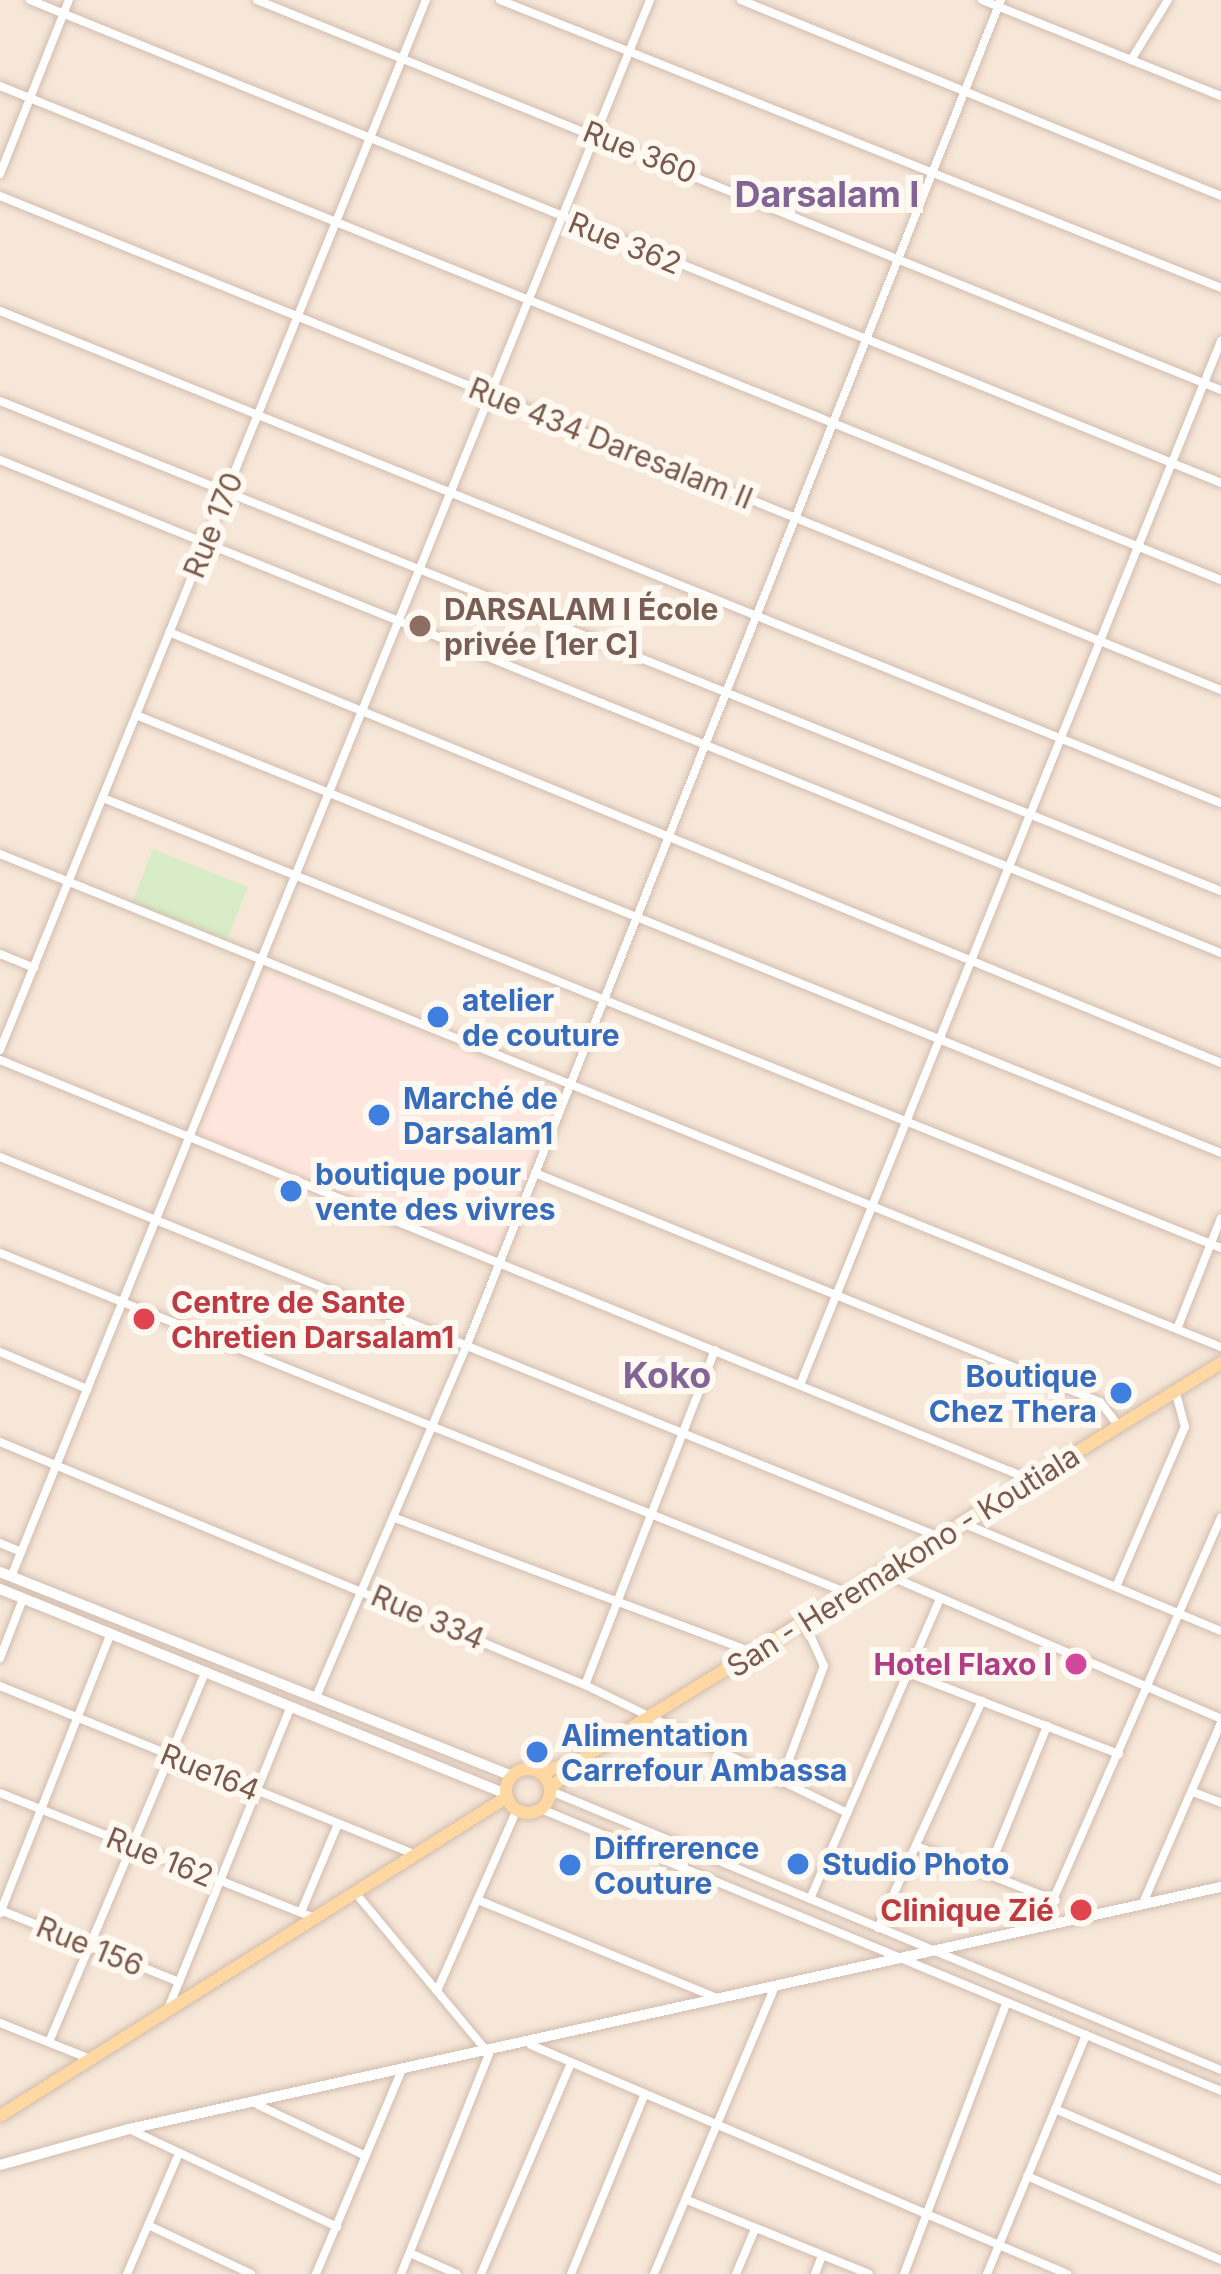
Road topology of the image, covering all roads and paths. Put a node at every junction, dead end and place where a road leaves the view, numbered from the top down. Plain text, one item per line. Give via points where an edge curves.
1 (30, 0) edge
2 (70, 0) edge
3 (256, 0) edge
4 (426, 0) edge
5 (500, 0) edge
6 (650, 0) edge
7 (741, 0) edge
8 (982, 0) edge
9 (1168, 0) edge
10 (1000, 3) edge
11 (64, 14) junction
12 (628, 53) junction
13 (403, 57) junction
14 (1131, 60) junction
15 (0, 86) edge
16 (966, 89) junction
17 (1221, 96) edge
18 (31, 98) junction
19 (596, 134) junction
20 (370, 139) junction
21 (0, 174) edge
22 (932, 174) junction
23 (0, 196) edge
24 (1221, 196) edge
25 (562, 218) junction
26 (337, 221) junction
27 (900, 256) junction
28 (1221, 288) edge
29 (529, 299) junction
30 (0, 310) edge
31 (298, 316) junction
32 (866, 340) junction
33 (1221, 341) edge
34 (1204, 383) junction
35 (1221, 390) edge
36 (490, 394) junction
37 (0, 401) edge
38 (258, 415) junction
39 (834, 422) junction
40 (0, 460) edge
41 (1172, 462) junction
42 (1221, 482) edge
43 (227, 491) junction
44 (451, 492) junction
45 (796, 518) junction
46 (206, 543) junction
47 (1139, 546) junction
48 (420, 568) junction
49 (1221, 580) edge
50 (757, 616) junction
51 (398, 621) junction
52 (170, 632) junction
53 (1100, 641) junction
54 (1221, 690) edge
55 (725, 694) junction
56 (362, 710) junction
57 (136, 715) junction
58 (1061, 738) junction
59 (705, 746) junction
60 (328, 793) junction
61 (103, 798) junction
62 (1221, 803) edge
63 (1030, 814) junction
64 (669, 833) junction
65 (0, 854) edge
66 (1009, 867) junction
67 (296, 874) junction
68 (69, 882) junction
69 (1221, 891) edge
70 (637, 917) junction
71 (1221, 953) edge
72 (0, 954) edge
73 (972, 958) junction
74 (261, 960) junction
75 (34, 968) junction
76 (605, 997) junction
77 (940, 1040) junction
78 (0, 1050) edge
79 (0, 1060) edge
80 (1221, 1063) edge
81 (570, 1085) junction
82 (906, 1123) junction
83 (189, 1138) junction
84 (1221, 1154) edge
85 (0, 1157) edge
86 (536, 1173) junction
87 (872, 1207) junction
88 (1221, 1218) edge
89 (154, 1222) junction
90 (1216, 1246) edge
91 (0, 1253) edge
92 (499, 1264) junction
93 (837, 1294) junction
94 (122, 1302) junction
95 (1177, 1329) junction
96 (467, 1345) junction
97 (1221, 1347) edge
98 (715, 1351) junction
99 (0, 1352) edge
100 (1221, 1363) edge
101 (800, 1384) junction
102 (87, 1389) junction
103 (1175, 1391) junction
104 (1119, 1426) junction
105 (433, 1427) junction
106 (684, 1432) junction
107 (0, 1442) edge
108 (56, 1464) junction
109 (1034, 1481) junction
110 (652, 1515) junction
111 (395, 1518) junction
112 (1221, 1518) edge
113 (965, 1524) junction
114 (943, 1538) junction
115 (0, 1543) edge
116 (21, 1552) junction
117 (5, 1574) edge
118 (885, 1574) junction
119 (1116, 1587) junction
120 (0, 1589) edge
121 (364, 1590) junction
122 (852, 1595) junction
123 (23, 1598) junction
124 (940, 1598) junction
125 (619, 1600) junction
126 (1180, 1614) junction
127 (805, 1624) junction
128 (1221, 1631) edge
129 (111, 1633) junction
130 (755, 1654) junction
131 (0, 1658) edge
132 (205, 1670) junction
133 (907, 1672) junction
134 (584, 1685) junction
135 (0, 1686) edge
136 (1148, 1687) junction
137 (316, 1697) junction
138 (982, 1701) junction
139 (291, 1705) junction
140 (78, 1718) junction
141 (646, 1718) junction
142 (1221, 1721) edge
143 (1047, 1726) junction
144 (1119, 1754) junction
145 (170, 1755) junction
146 (584, 1757) junction
147 (542, 1774) junction
148 (512, 1776) junction
149 (780, 1783) junction
150 (551, 1790) junction
151 (256, 1791) junction
152 (1192, 1792) junction
153 (0, 1793) edge
154 (507, 1796) junction
155 (1221, 1803) edge
156 (41, 1810) junction
157 (517, 1810) junction
158 (541, 1810) junction
159 (847, 1813) junction
160 (476, 1822) junction
161 (338, 1824) junction
162 (131, 1845) junction
163 (916, 1846) junction
164 (420, 1857) junction
165 (987, 1874) junction
166 (220, 1881) junction
167 (1221, 1887) edge
168 (358, 1896) junction
169 (810, 1899) junction
170 (478, 1900) junction
171 (1056, 1901) junction
172 (1144, 1903) junction
173 (0, 1911) edge
174 (301, 1912) junction
175 (320, 1920) junction
176 (1042, 1925) junction
177 (878, 1928) junction
178 (89, 1946) junction
179 (929, 1949) junction
180 (897, 1957) junction
181 (179, 1982) junction
182 (775, 1986) junction
183 (437, 1991) junction
184 (721, 1999) junction
185 (1007, 2002) junction
186 (165, 2017) junction
187 (0, 2023) edge
188 (1086, 2035) junction
189 (49, 2042) junction
190 (531, 2045) junction
191 (489, 2054) junction
192 (93, 2060) junction
193 (572, 2062) junction
194 (1221, 2070) edge
195 (400, 2074) junction
196 (1221, 2091) edge
197 (645, 2094) junction
198 (257, 2105) junction
199 (1055, 2109) junction
200 (0, 2116) edge
201 (718, 2125) junction
202 (130, 2129) junction
203 (366, 2156) junction
204 (177, 2158) junction
205 (0, 2165) edge
206 (1027, 2176) junction
207 (1221, 2180) edge
208 (686, 2200) junction
209 (927, 2214) junction
210 (148, 2225) junction
211 (337, 2227) junction
212 (754, 2229) junction
213 (999, 2245) junction
214 (410, 2253) junction
215 (822, 2256) junction
216 (1221, 2260) edge
217 (128, 2274) edge
218 (251, 2274) edge
219 (316, 2274) edge
220 (400, 2274) edge
221 (457, 2274) edge
222 (481, 2274) edge
223 (571, 2274) edge
224 (654, 2274) edge
225 (736, 2274) edge
226 (814, 2274) edge
227 (868, 2274) edge
228 (904, 2274) edge
229 (987, 2274) edge
230 (1067, 2274) edge

1 - 11 street, Rue 362
2 - 11 street
3 - 13 street, Rue 360
4 - 13 street, Rue 170
5 - 12 street
6 - 12 street
7 - 16 street
8 - 10 street
9 - 14 street
10 - 14 street
10 - 16 street
11 - 18 street
11 - 20 street, Rue 362
12 - 19 street
12 - 22 street
13 - 19 street, Rue 360
13 - 20 street, Rue 170
14 - 17 street
15 - 18 street
16 - 22 street
16 - 24 street
18 - 21 street
18 - 26 street
19 - 25 street
19 - 27 street, Rue 360
20 - 25 street, Rue 362
20 - 26 street, Rue 170
22 - 27 street
22 - 28 street
23 - 31 street, Rue 434 Daresalam II
25 - 29 street
25 - 32 street, Rue 362
26 - 29 street
26 - 31 street, Rue 170
27 - 32 street
27 - 34 street, Rue 360
29 - 36 street
29 - 39 street
30 - 38 street
31 - 36 street, Rue 434 Daresalam II
31 - 38 street, Rue 170
32 - 39 street
32 - 41 street, Rue 362
33 - 34 street
34 - 35 street, Rue 360
34 - 41 street
36 - 44 street
36 - 45 street, Rue 434 Daresalam II
37 - 43 street
38 - 43 street, Rue 170
38 - 44 street
39 - 45 street
39 - 47 street
40 - 46 street
41 - 42 street, Rue 362
41 - 47 street
43 - 46 street, Rue 170
43 - 48 street
44 - 48 street
44 - 50 street
45 - 50 street
45 - 53 street, Rue 434 Daresalam II
46 - 51 street
46 - 52 street, Rue 170
47 - 49 street
47 - 53 street
48 - 51 street
48 - 55 street
50 - 55 street
50 - 58 street
51 - 56 street
51 - 59 street
52 - 56 street
52 - 57 street, Rue 170
53 - 54 street, Rue 434 Daresalam II
53 - 58 street
55 - 59 street
55 - 63 street
56 - 60 street
56 - 64 street
57 - 60 street
57 - 61 street, Rue 170
58 - 62 street
58 - 63 street
59 - 64 street
59 - 66 street
60 - 67 street
60 - 70 street
61 - 67 street
61 - 68 street, Rue 170
63 - 66 street
63 - 69 street
64 - 70 street
64 - 73 street
65 - 68 street
66 - 71 street
66 - 73 street
67 - 74 street
67 - 76 street
68 - 74 street
68 - 75 street, Rue 170
70 - 76 street
70 - 77 street
72 - 75 street
73 - 77 street
73 - 80 street
74 - 81 street
74 - 83 street
75 - 78 street, Rue 170
76 - 81 street
76 - 82 street
77 - 82 street
77 - 84 street
79 - 83 street
81 - 86 street
81 - 87 street
82 - 87 street
82 - 90 street
83 - 89 street
83 - 92 street
85 - 89 street
86 - 92 street
86 - 93 street
87 - 93 street
87 - 95 street
88 - 90 street
89 - 94 street
89 - 96 street
90 - 95 street
91 - 94 street
92 - 96 street
92 - 98 street
93 - 101 street
93 - 104 street via 1100,1402
94 - 102 street
94 - 105 street
95 - 97 street
96 - 105 street
96 - 106 street
98 - 101 street
98 - 106 street
99 - 102 street
100 - 103 main road, San - Heremakono - Koutiala
101 - 109 street
102 - 108 street
103 - 104 main road, San - Heremakono - Koutiala
103 - 119 street via 1185,1427
104 - 109 main road, San - Heremakono - Koutiala
105 - 110 street
105 - 111 street
106 - 110 street
106 - 114 street
107 - 108 street, Rue 334
108 - 116 street
108 - 121 street, Rue 334
109 - 113 main road, San - Heremakono - Koutiala
110 - 122 street
110 - 125 street
111 - 121 street
111 - 125 street
112 - 126 street
113 - 114 main road, San - Heremakono - Koutiala
113 - 119 street
114 - 118 main road, San - Heremakono - Koutiala
115 - 116 street
116 - 117 street
117 - 137 street
118 - 122 main road, San - Heremakono - Koutiala
118 - 124 street
119 - 126 street
120 - 123 street
121 - 134 street, Rue 334
121 - 137 street
122 - 127 main road, San - Heremakono - Koutiala
123 - 129 street
123 - 131 street
124 - 133 street
124 - 136 street
125 - 130 street
125 - 134 street
126 - 128 street
126 - 136 street
127 - 130 main road, San - Heremakono - Koutiala
127 - 149 street via 824,1666
129 - 132 street
129 - 140 street
130 - 141 main road, San - Heremakono - Koutiala
132 - 139 street
132 - 145 street
133 - 138 street
133 - 159 street
134 - 141 street, Rue 334
135 - 140 street, Rue164
136 - 142 street
136 - 144 street
137 - 148 street
138 - 143 street
138 - 163 street
139 - 151 street
139 - 154 street
140 - 145 street, Rue164
140 - 156 street
141 - 146 main road, San - Heremakono - Koutiala
141 - 149 street, Rue 334
142 - 152 street
143 - 144 street
143 - 165 street
144 - 171 street
145 - 151 street, Rue164
145 - 162 street
146 - 147 main road
146 - 150 main road
147 - 148 main road
147 - 150 main road
148 - 154 main road
149 - 159 street, Rue 334
150 - 158 main road
150 - 169 street
151 - 161 street, Rue164
151 - 166 street
152 - 155 street
152 - 172 street
153 - 156 street, Rue 162
154 - 157 main road
154 - 160 main road
156 - 162 street, Rue 162
156 - 173 street
157 - 158 main road
157 - 160 main road
157 - 170 street
158 - 180 street
159 - 169 street
160 - 164 main road
161 - 164 street, Rue164
161 - 174 street
162 - 166 street, Rue 162
162 - 178 street
163 - 165 street
163 - 177 street
164 - 168 main road
165 - 171 street
166 - 174 street, Rue 162
166 - 181 street
167 - 172 street
168 - 175 main road
168 - 183 street
169 - 177 street
170 - 183 street
170 - 184 street
171 - 176 street
172 - 176 street
173 - 178 street, Rue 156
174 - 175 street, Rue 162
175 - 186 main road
176 - 179 street
177 - 179 street
178 - 181 street, Rue 156
178 - 189 street
179 - 180 street
179 - 194 street
180 - 182 street
180 - 185 street
181 - 186 street
182 - 184 street
182 - 201 street
183 - 191 street
184 - 190 street
185 - 188 street
185 - 209 street
186 - 192 main road
187 - 189 street
188 - 196 street
188 - 199 street
189 - 192 street
190 - 191 street
190 - 193 street
191 - 195 street
191 - 214 street
192 - 200 main road
193 - 197 street
193 - 222 street
195 - 198 street
195 - 203 street
197 - 201 street
197 - 223 street
198 - 202 street
198 - 203 street
199 - 206 street
199 - 207 street
201 - 208 street
201 - 209 street
202 - 204 street
202 - 205 street
203 - 211 street
204 - 210 street
204 - 211 street
206 - 213 street
206 - 216 street
208 - 212 street
208 - 224 street
209 - 213 street
209 - 228 street
210 - 217 street
210 - 218 street
211 - 219 street
212 - 215 street
212 - 225 street
213 - 229 street
213 - 230 street
214 - 220 street
214 - 221 street
215 - 226 street
215 - 227 street

